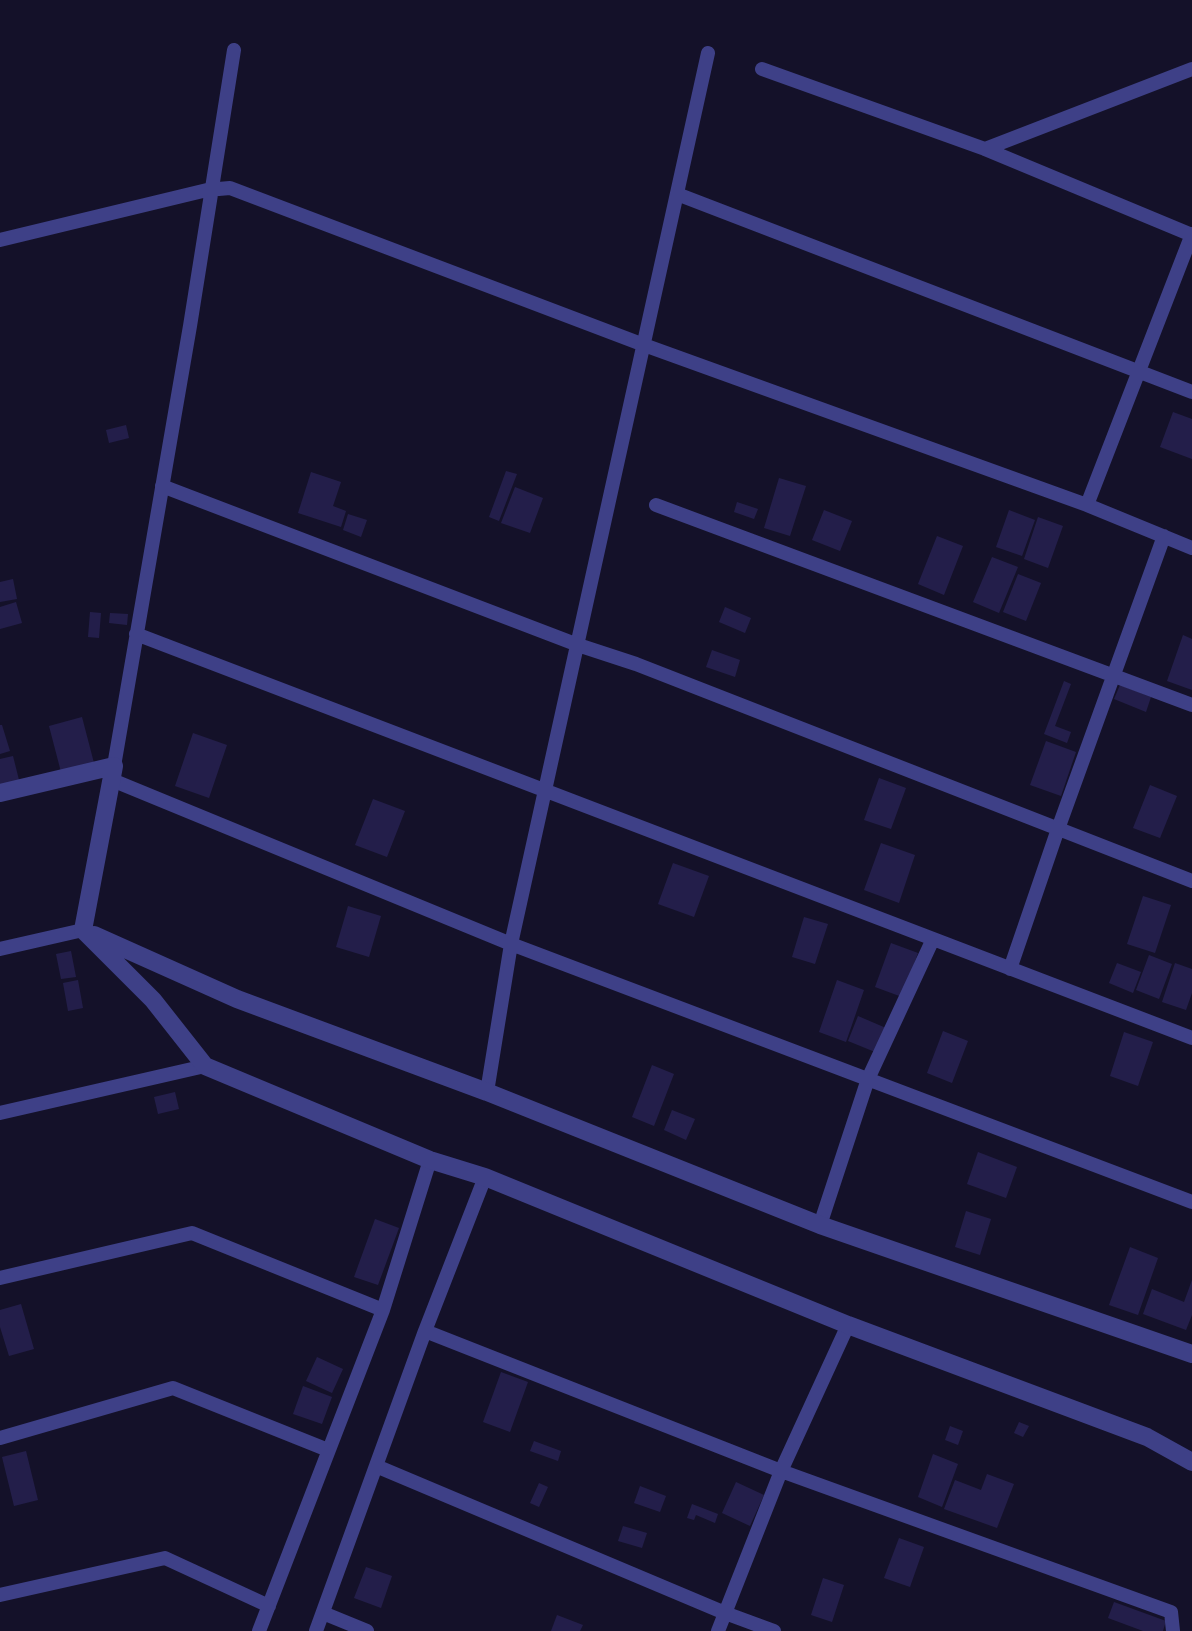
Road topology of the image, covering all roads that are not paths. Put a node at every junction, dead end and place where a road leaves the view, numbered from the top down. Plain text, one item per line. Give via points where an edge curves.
1 (234, 50) dead end
2 (708, 53) dead end
3 (762, 69) dead end
4 (1192, 69) edge
5 (985, 149) junction
6 (212, 190) junction
7 (677, 194) junction
8 (1192, 235) edge
9 (0, 240) edge
10 (644, 345) junction
11 (1138, 372) junction
12 (1192, 392) edge
13 (162, 485) junction
14 (656, 505) dead end
15 (1087, 505) junction
16 (1164, 536) junction
17 (1192, 548) edge
18 (136, 634) junction
19 (578, 645) junction
20 (1114, 676) junction
21 (1192, 705) edge
22 (113, 773) junction
23 (546, 791) junction
24 (0, 793) edge
25 (1058, 829) junction
26 (1192, 881) edge
27 (83, 930) junction
28 (933, 939) junction
29 (511, 944) junction
30 (0, 949) edge
31 (1010, 969) junction
32 (1192, 1038) edge
33 (205, 1066) junction
34 (868, 1079) junction
35 (487, 1092) junction
36 (0, 1113) edge
37 (430, 1160) junction
38 (485, 1177) junction
39 (1192, 1202) edge
40 (821, 1225) junction
41 (0, 1278) edge
42 (383, 1310) junction
43 (848, 1325) junction
44 (425, 1331) junction
45 (1192, 1354) edge
46 (0, 1438) edge
47 (328, 1450) junction
48 (1192, 1462) edge
49 (376, 1466) junction
50 (781, 1471) junction
51 (0, 1595) edge
52 (269, 1606) junction
53 (323, 1613) junction
54 (725, 1613) junction
55 (259, 1631) edge
56 (316, 1631) edge
57 (367, 1631) edge
58 (718, 1631) edge
59 (774, 1631) edge
60 (1173, 1631) edge

1 - 6 street
2 - 7 street
3 - 5 street
4 - 5 street
5 - 8 street
6 - 9 street
6 - 10 street via 230,188
6 - 13 street
7 - 10 street
7 - 11 street
8 - 11 street
10 - 15 street
10 - 19 street
11 - 12 street
11 - 15 street
13 - 18 street
13 - 19 street
14 - 20 street
15 - 16 street
16 - 17 street
16 - 20 street
18 - 22 street
18 - 23 street
19 - 23 street
19 - 25 street
20 - 21 street
20 - 25 street
22 - 24 street
22 - 27 street
22 - 29 street
23 - 28 street
23 - 29 street
25 - 26 street
25 - 31 street
27 - 30 street
27 - 33 street via 153,1000
27 - 35 street via 237,999
28 - 31 street
28 - 34 street
29 - 34 street
29 - 35 street
31 - 32 street
33 - 36 street
33 - 37 street
34 - 39 street
34 - 40 street
35 - 40 street
37 - 38 street
37 - 42 street
38 - 43 street
38 - 44 street
40 - 45 street
41 - 42 street via 192,1233
42 - 47 street
43 - 48 street via 1147,1437
43 - 50 street
44 - 49 street
44 - 50 street
46 - 47 street via 173,1388
47 - 52 street
49 - 53 street
49 - 54 street
50 - 54 street
50 - 60 street via 1171,1612
51 - 52 street via 165,1559
52 - 55 street
53 - 56 street
53 - 57 street
54 - 58 street
54 - 59 street

